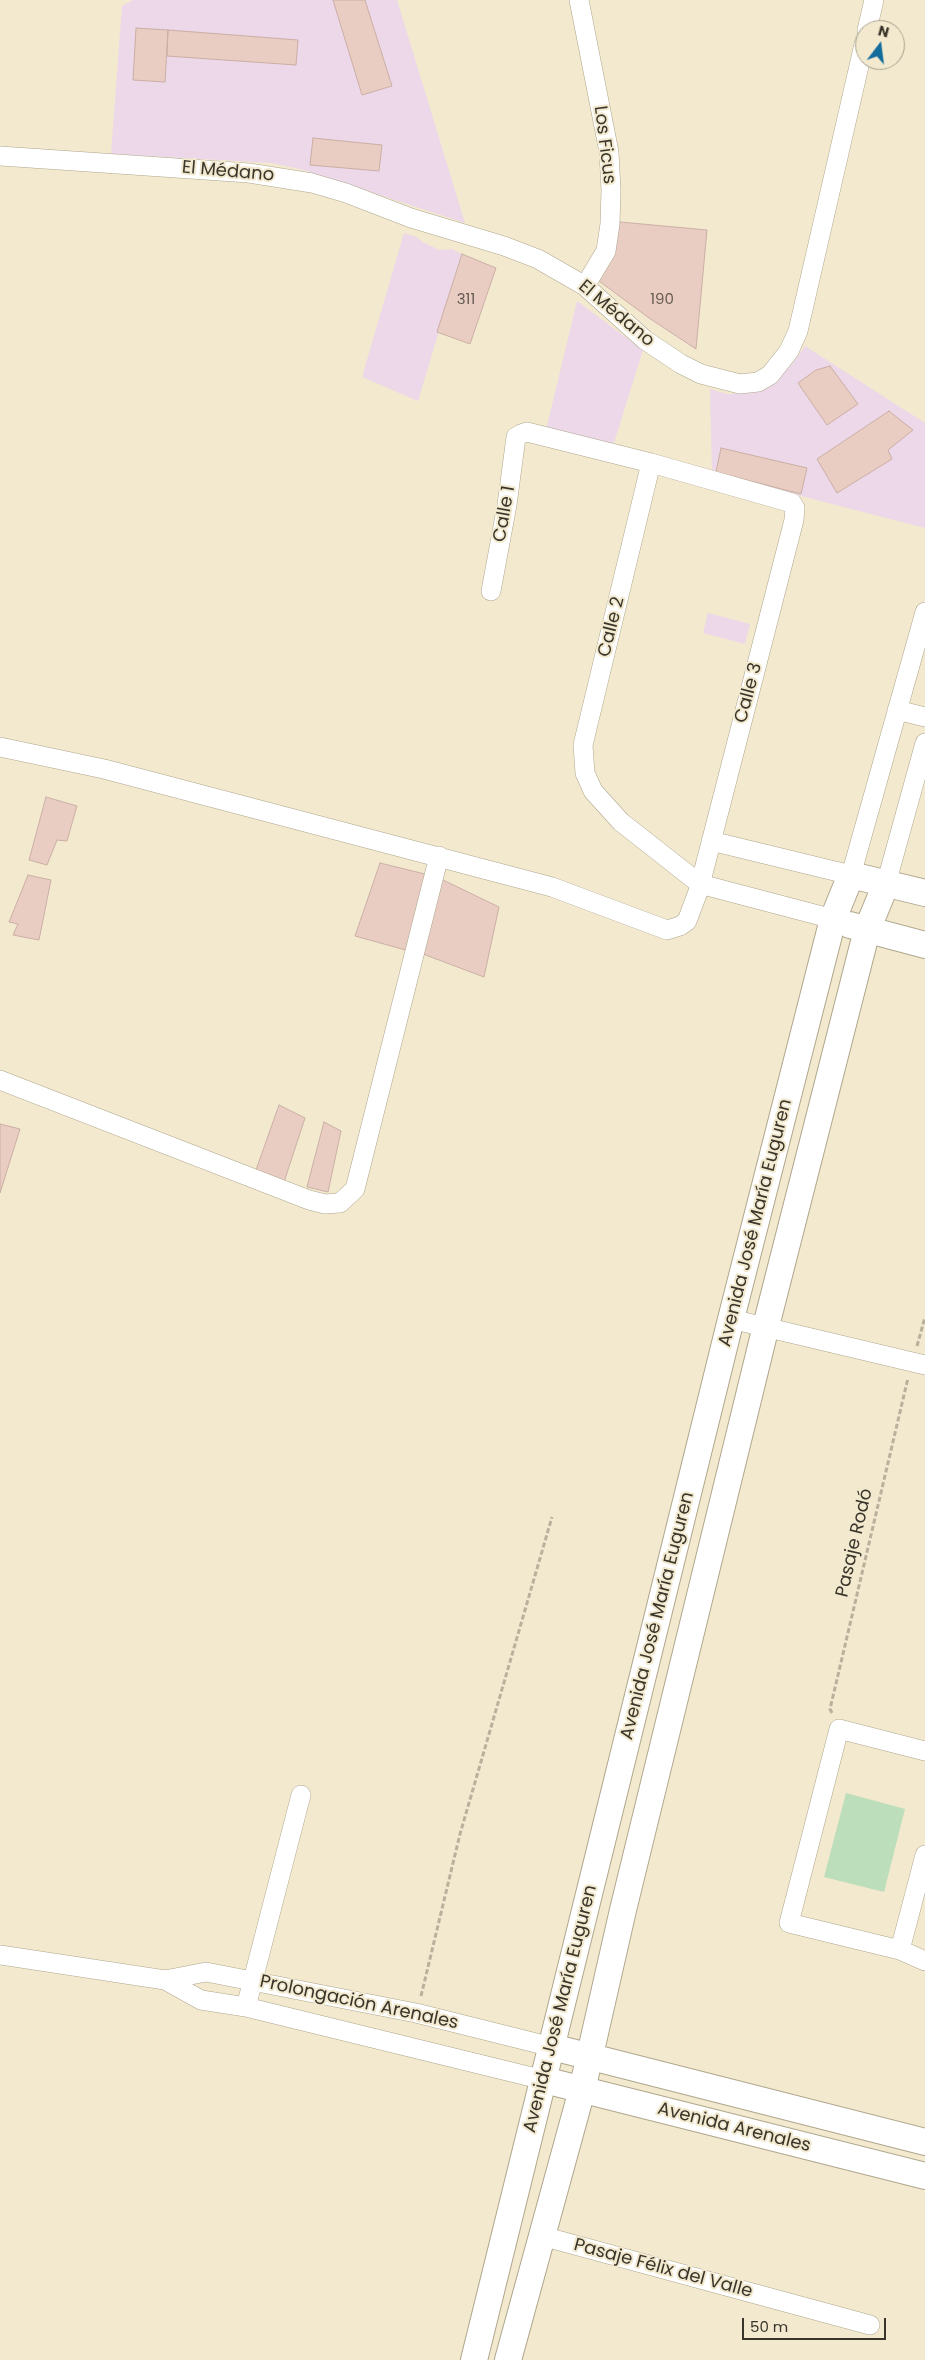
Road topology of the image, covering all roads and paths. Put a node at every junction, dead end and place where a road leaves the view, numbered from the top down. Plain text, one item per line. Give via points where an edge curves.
1 (579, 0) edge
2 (874, 0) edge
3 (869, 20) edge
4 (858, 70) edge
5 (0, 156) edge
6 (585, 286) junction
7 (651, 463) junction
8 (491, 590) dead end
9 (925, 612) edge
10 (897, 710) junction
11 (925, 717) edge
12 (925, 743) edge
13 (0, 747) edge
14 (711, 841) junction
15 (439, 856) junction
16 (851, 875) junction
17 (700, 884) junction
18 (886, 884) junction
19 (925, 893) edge
20 (833, 919) junction
21 (867, 930) junction
22 (925, 945) edge
23 (0, 1080) edge
24 (925, 1317) edge
25 (731, 1318) junction
26 (766, 1326) junction
27 (919, 1363) edge
28 (552, 1517) dead end
29 (839, 1729) junction
30 (925, 1751) edge
31 (300, 1795) dead end
32 (925, 1855) edge
33 (900, 1950) junction
34 (0, 1955) edge
35 (925, 1960) edge
36 (165, 1980) junction
37 (254, 1980) junction
38 (246, 2007) junction
39 (416, 2013) junction
40 (552, 2047) junction
41 (590, 2057) junction
42 (544, 2080) junction
43 (582, 2090) junction
44 (925, 2142) edge
45 (925, 2176) edge
46 (542, 2236) junction
47 (870, 2325) dead end
48 (474, 2360) edge
49 (508, 2360) edge

1 - 6 street, Los Ficus via 609,152 611,190 606,251
2 - 3 street
4 - 6 street, El Médano via 798,331 789,351 770,375 758,382 740,384 701,374 645,340
5 - 6 street, El Médano via 249,173 312,183 504,246 538,259
7 - 8 street, Calle 1 via 527,432 516,437
7 - 14 street, Calle 3 via 792,503 795,508
7 - 17 street, Calle 2 via 582,759 593,791 621,822
9 - 10 street
10 - 11 street
10 - 16 street
12 - 18 street
13 - 15 street, Calle 3 via 104,769
14 - 16 street
14 - 17 street, Calle 3
15 - 17 street, Calle 3 via 552,887 667,930 687,921
15 - 23 street via 355,1189 340,1203 309,1200
16 - 18 street
16 - 20 street, Avenida José María Euguren
17 - 20 street
18 - 19 street
18 - 21 street, Avenida José María Euguren
20 - 21 street
20 - 25 street, Avenida José María Euguren
21 - 22 street
21 - 26 street, Avenida José María Euguren
24 - 27 path, Pasaje Rodó
25 - 26 street
25 - 40 street, Avenida José María Euguren
26 - 27 street
26 - 41 street, Avenida José María Euguren
27 - 29 path, Pasaje Rodó via 830,1709
28 - 39 path via 460,1834
29 - 30 street
29 - 33 street via 789,1922
31 - 37 street
32 - 33 street
33 - 35 street
34 - 36 street, Prolongación Arenales
36 - 37 street, Prolongación Arenales via 206,1972
36 - 38 street, Prolongación Arenales via 202,2000
37 - 38 street
37 - 39 street, Prolongación Arenales
38 - 42 street, Prolongación Arenales
39 - 40 street, Prolongación Arenales
40 - 41 street, Avenida Arenales
40 - 42 street, Avenida José María Euguren
41 - 43 street, Avenida José María Euguren
41 - 44 street, Avenida Arenales
42 - 43 street, Avenida Arenales
42 - 48 street, Avenida José María Euguren
43 - 45 street, Avenida Arenales
43 - 46 street, Avenida José María Euguren
46 - 47 street, Pasaje Félix del Valle
46 - 49 street, Avenida José María Euguren

